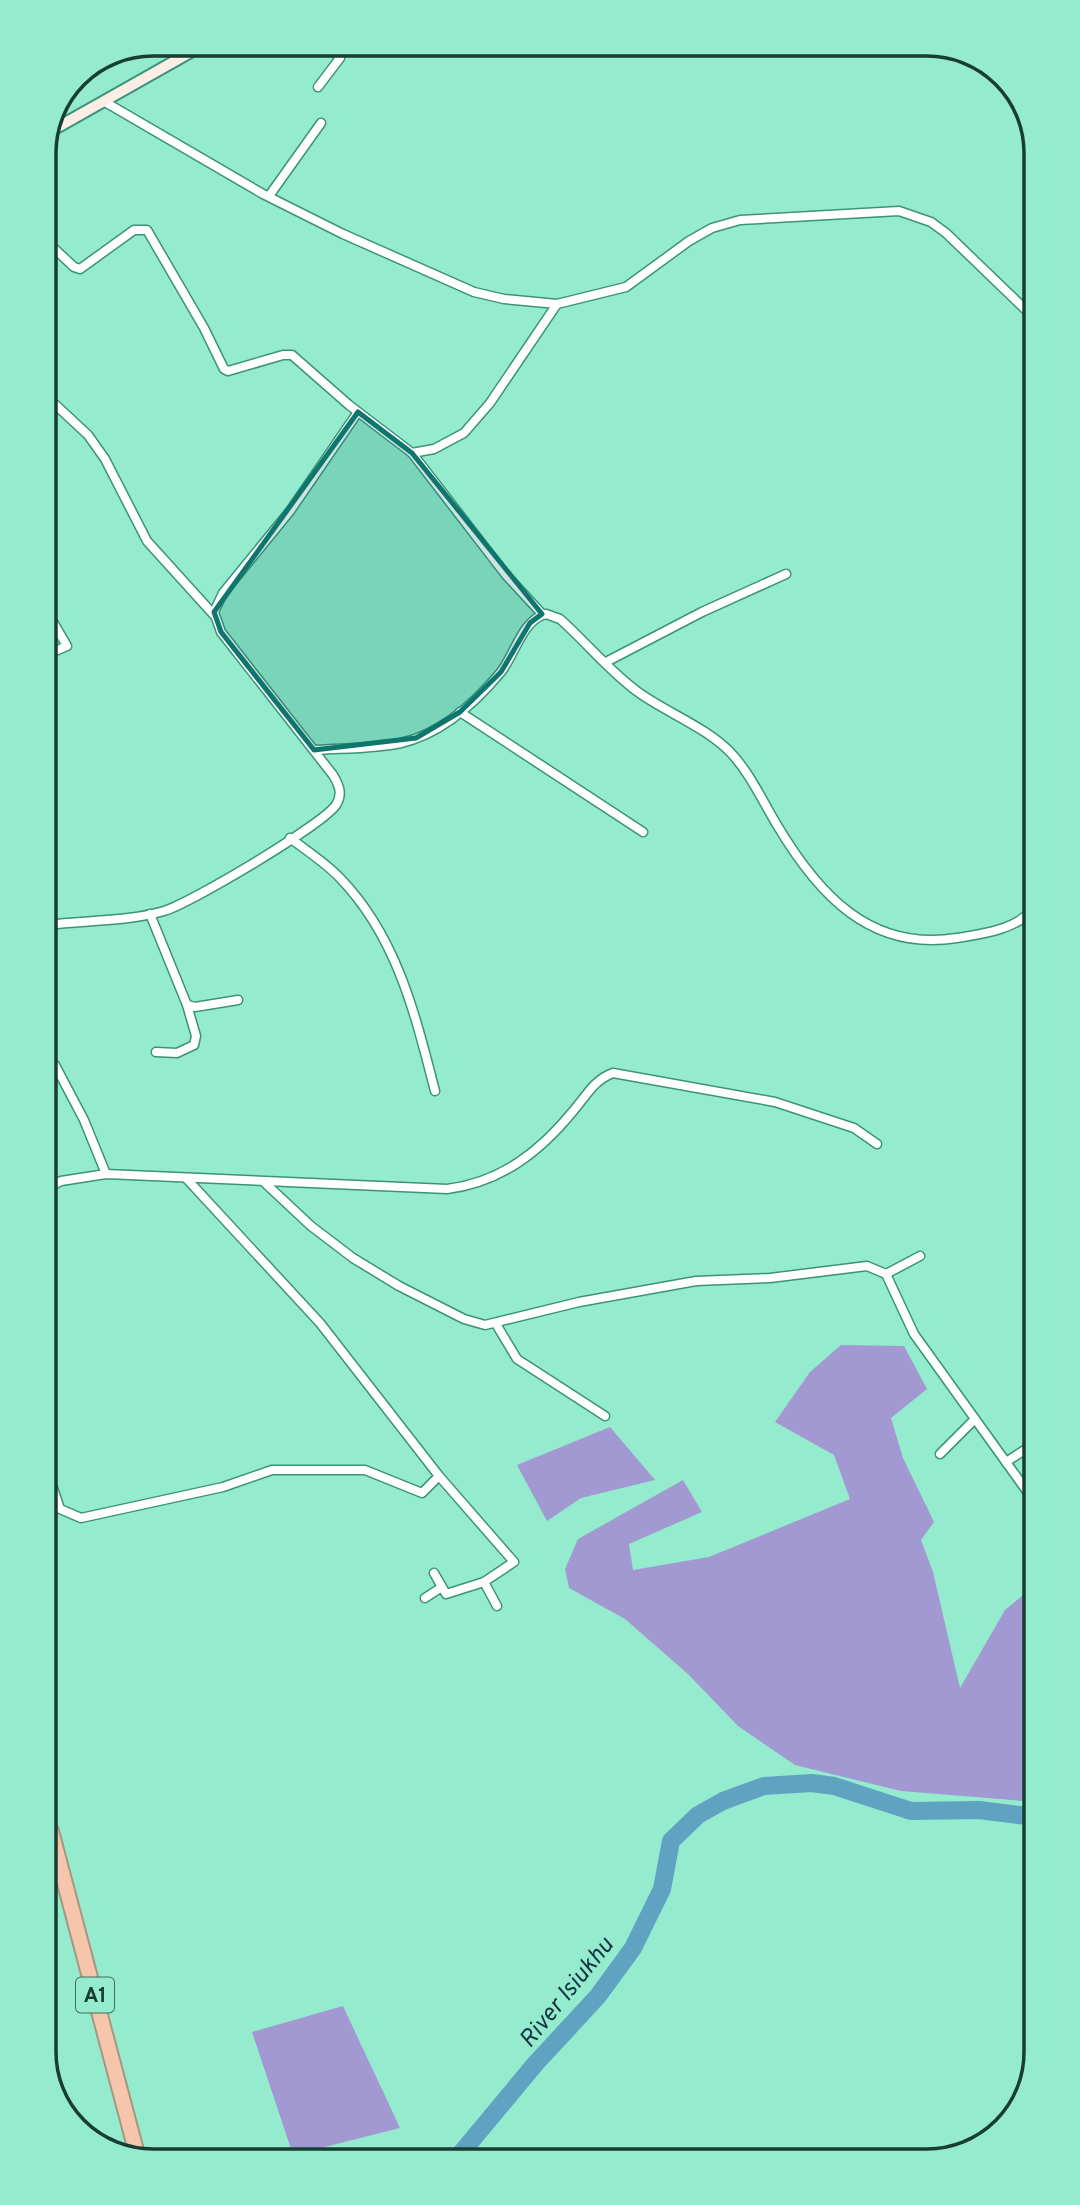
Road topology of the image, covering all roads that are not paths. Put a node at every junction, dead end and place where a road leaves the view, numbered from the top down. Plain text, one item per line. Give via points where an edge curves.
1 (184, 56) edge
2 (338, 56) edge
3 (318, 88) dead end
4 (105, 102) junction
5 (321, 123) dead end
6 (60, 126) edge
7 (269, 196) junction
8 (56, 250) edge
9 (557, 304) junction
10 (1024, 308) edge
11 (56, 405) edge
12 (358, 412) junction
13 (412, 453) junction
14 (786, 574) dead end
15 (542, 614) junction
16 (214, 615) junction
17 (56, 628) edge
18 (56, 651) edge
19 (606, 662) junction
20 (460, 712) junction
21 (314, 750) junction
22 (643, 832) dead end
23 (290, 838) junction
24 (150, 914) junction
25 (1024, 915) edge
26 (56, 924) edge
27 (238, 1000) dead end
28 (187, 1004) junction
29 (156, 1052) dead end
30 (56, 1067) edge
31 (435, 1091) dead end
32 (877, 1144) dead end
33 (106, 1174) junction
34 (186, 1177) junction
35 (265, 1183) junction
36 (56, 1184) edge
37 (919, 1256) dead end
38 (886, 1274) junction
39 (496, 1324) junction
40 (605, 1416) dead end
41 (975, 1419) junction
42 (1024, 1450) edge
43 (940, 1454) dead end
44 (1006, 1462) junction
45 (439, 1476) junction
46 (1024, 1487) edge
47 (56, 1497) edge
48 (434, 1573) dead end
49 (484, 1582) junction
50 (442, 1587) junction
51 (425, 1598) dead end
52 (497, 1605) dead end
53 (56, 1850) edge
54 (135, 2147) edge

1 - 4 main road
2 - 3 street
4 - 6 main road
4 - 7 street
5 - 7 street
7 - 9 street via 474,292
8 - 12 street via 80,268 134,230 146,230 224,369 289,354
9 - 10 street via 626,287 689,241 721,225 899,211 931,222 946,233
9 - 13 street via 490,403 464,433 434,450
11 - 16 street via 106,459 147,541
12 - 13 street
12 - 16 street via 290,511 215,606
13 - 15 street via 506,575
14 - 19 street
15 - 19 street via 560,619
15 - 20 street via 530,623 501,672
16 - 21 street via 221,632
17 - 18 street via 67,646
19 - 25 street via 634,690 733,755 802,863 868,927 901,938 945,940 1002,928
20 - 21 street via 429,732 400,743
20 - 22 street
21 - 23 street via 340,793 334,808
23 - 24 street via 211,889
23 - 31 street via 340,878 367,908 391,949 419,1027
24 - 26 street
24 - 28 street
27 - 28 street via 195,1007
28 - 29 street via 194,1045 177,1053
30 - 33 street
32 - 35 street via 854,1128 775,1102 613,1073 594,1084 532,1154 469,1186
33 - 34 street
33 - 36 street
34 - 35 street
34 - 45 street via 320,1323
35 - 39 street via 353,1258 464,1319
37 - 38 street
38 - 39 street via 866,1266 770,1278 696,1281 590,1299
38 - 41 street via 914,1335
39 - 40 street via 517,1359
41 - 43 street
41 - 44 street
42 - 44 street
44 - 46 street
45 - 47 street via 422,1493 365,1470 272,1470 223,1487 81,1518 60,1509
45 - 49 street via 514,1562
48 - 50 street
49 - 50 street via 446,1594
49 - 52 street
50 - 51 street
53 - 54 highway, A1

